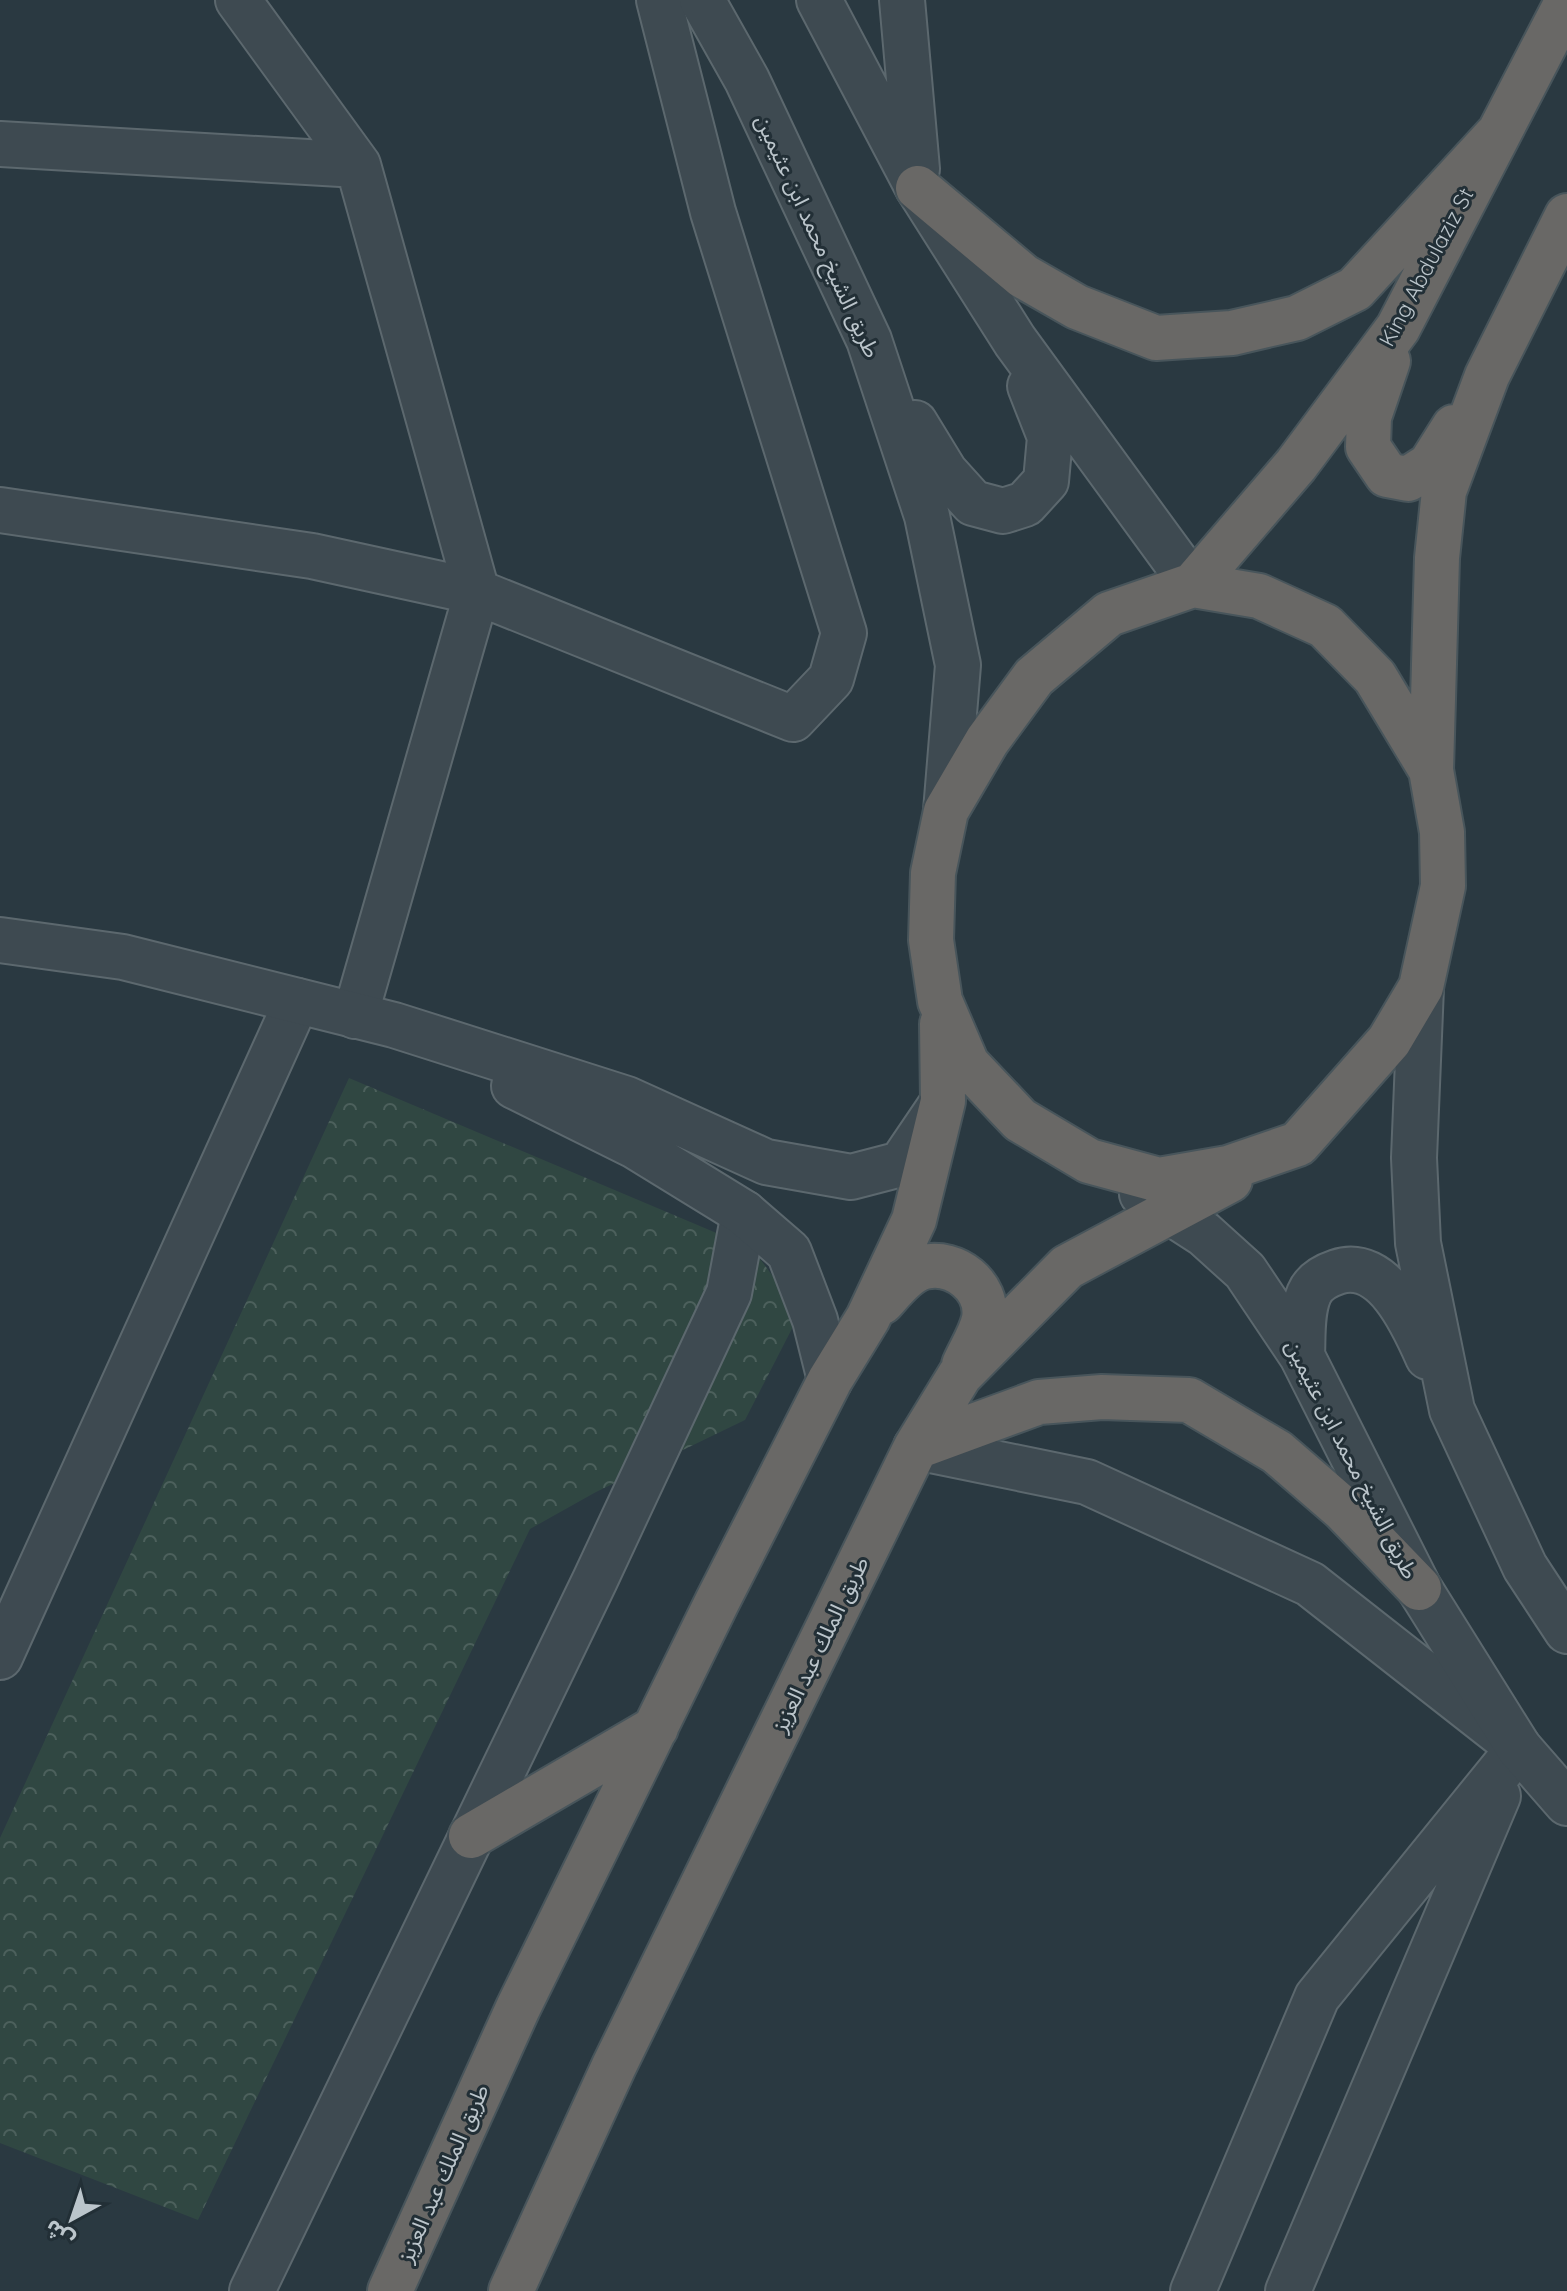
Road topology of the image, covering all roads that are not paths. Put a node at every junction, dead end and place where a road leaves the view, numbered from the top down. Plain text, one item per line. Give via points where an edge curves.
1 (238, 0) edge
2 (659, 0) edge
3 (702, 0) edge
4 (819, 0) edge
5 (902, 0) edge
6 (1567, 2) edge
7 (1496, 136) junction
8 (0, 144) edge
9 (358, 165) junction
10 (918, 188) junction
11 (1567, 216) edge
12 (1398, 328) junction
13 (1008, 330) junction
14 (869, 340) junction
15 (1487, 376) junction
16 (0, 510) edge
17 (1193, 585) junction
18 (477, 592) junction
19 (1431, 770) junction
20 (946, 811) junction
21 (0, 940) edge
22 (1421, 987) junction
23 (297, 1001) junction
24 (942, 1005) junction
25 (374, 1021) junction
26 (943, 1101) junction
27 (1298, 1144) junction
28 (1089, 1161) junction
29 (1169, 1212) junction
30 (744, 1213) junction
31 (868, 1318) junction
32 (1302, 1356) junction
33 (960, 1375) junction
34 (830, 1380) junction
35 (1452, 1410) junction
36 (916, 1447) junction
37 (1419, 1588) junction
38 (1567, 1631) edge
39 (0, 1657) edge
40 (656, 1728) junction
41 (1519, 1748) junction
42 (1567, 1803) edge
43 (471, 1836) junction
44 (261, 2284) edge
45 (390, 2291) edge
46 (511, 2291) edge
47 (1193, 2291) edge
48 (1288, 2291) edge

1 - 9 street
2 - 18 street via 713,212 844,633 831,679 793,719
3 - 14 street, طريق الشيخ محمد ابن عثيمين via 747,80
4 - 10 street
5 - 10 street
6 - 7 highway, King Abdulaziz St
7 - 10 highway via 1355,289 1297,318 1232,333 1156,338 1077,307 1023,276
7 - 12 highway, King Abdulaziz St
8 - 9 street
9 - 18 street
10 - 13 street
11 - 15 highway
12 - 15 highway via 1369,417 1368,447 1387,475 1408,479 1430,465
12 - 17 highway, King Abdulaziz St via 1296,465
13 - 14 street via 1050,437 1046,481 1025,504 1003,511 973,503 945,472
13 - 17 street
14 - 20 street, طريق الشيخ محمد ابن عثيمين via 927,516 958,665
15 - 19 highway via 1444,491
16 - 18 street via 312,556
17 - 19 highway via 1259,596 1325,626 1375,677
17 - 20 highway via 1109,614 1034,677 987,741
18 - 25 street
19 - 22 highway via 1442,832 1443,886
20 - 24 highway via 933,873 931,940
21 - 23 street via 123,957
22 - 27 highway via 1389,1041
22 - 35 street via 1414,1158 1418,1243
23 - 25 street
23 - 39 street
24 - 26 highway, طريق الملك عبد العزيز
24 - 28 highway via 967,1064 1009,1109
25 - 26 street via 627,1099 766,1162 851,1177 901,1164
25 - 30 street via 635,1146
26 - 31 highway, طريق الملك عبد العزيز via 914,1220
27 - 28 highway via 1228,1168 1159,1180
27 - 29 highway, طريق الملك عبد العزيز
28 - 29 street, طريق الشيخ محمد ابن عثيمين
29 - 32 street, طريق الشيخ محمد ابن عثيمين via 1204,1234 1245,1271
29 - 33 highway, طريق الملك عبد العزيز via 1067,1267
30 - 34 street via 789,1252 815,1320
30 - 43 street via 729,1293
31 - 33 highway via 899,1283 922,1267 944,1265 970,1277 984,1319
31 - 34 highway, طريق الملك عبد العزيز
32 - 35 street via 1309,1293 1320,1279 1360,1269 1374,1275 1399,1305
32 - 37 street, طريق الشيخ محمد ابن عثيمين
33 - 36 highway, طريق الملك عبد العزيز
34 - 40 highway, طريق الملك عبد العزيز
35 - 38 street via 1525,1567
36 - 37 highway via 1039,1402 1102,1397 1189,1400 1277,1452 1343,1509
36 - 41 street via 1087,1482 1310,1584
36 - 46 highway, طريق الملك عبد العزيز via 621,2051
37 - 41 street, طريق الشيخ محمد ابن عثيمين
40 - 43 highway
40 - 45 highway, طريق الملك عبد العزيز via 518,2008
41 - 42 street, طريق الشيخ محمد ابن عثيمين
41 - 47 street via 1317,1997
41 - 48 street
43 - 44 street

